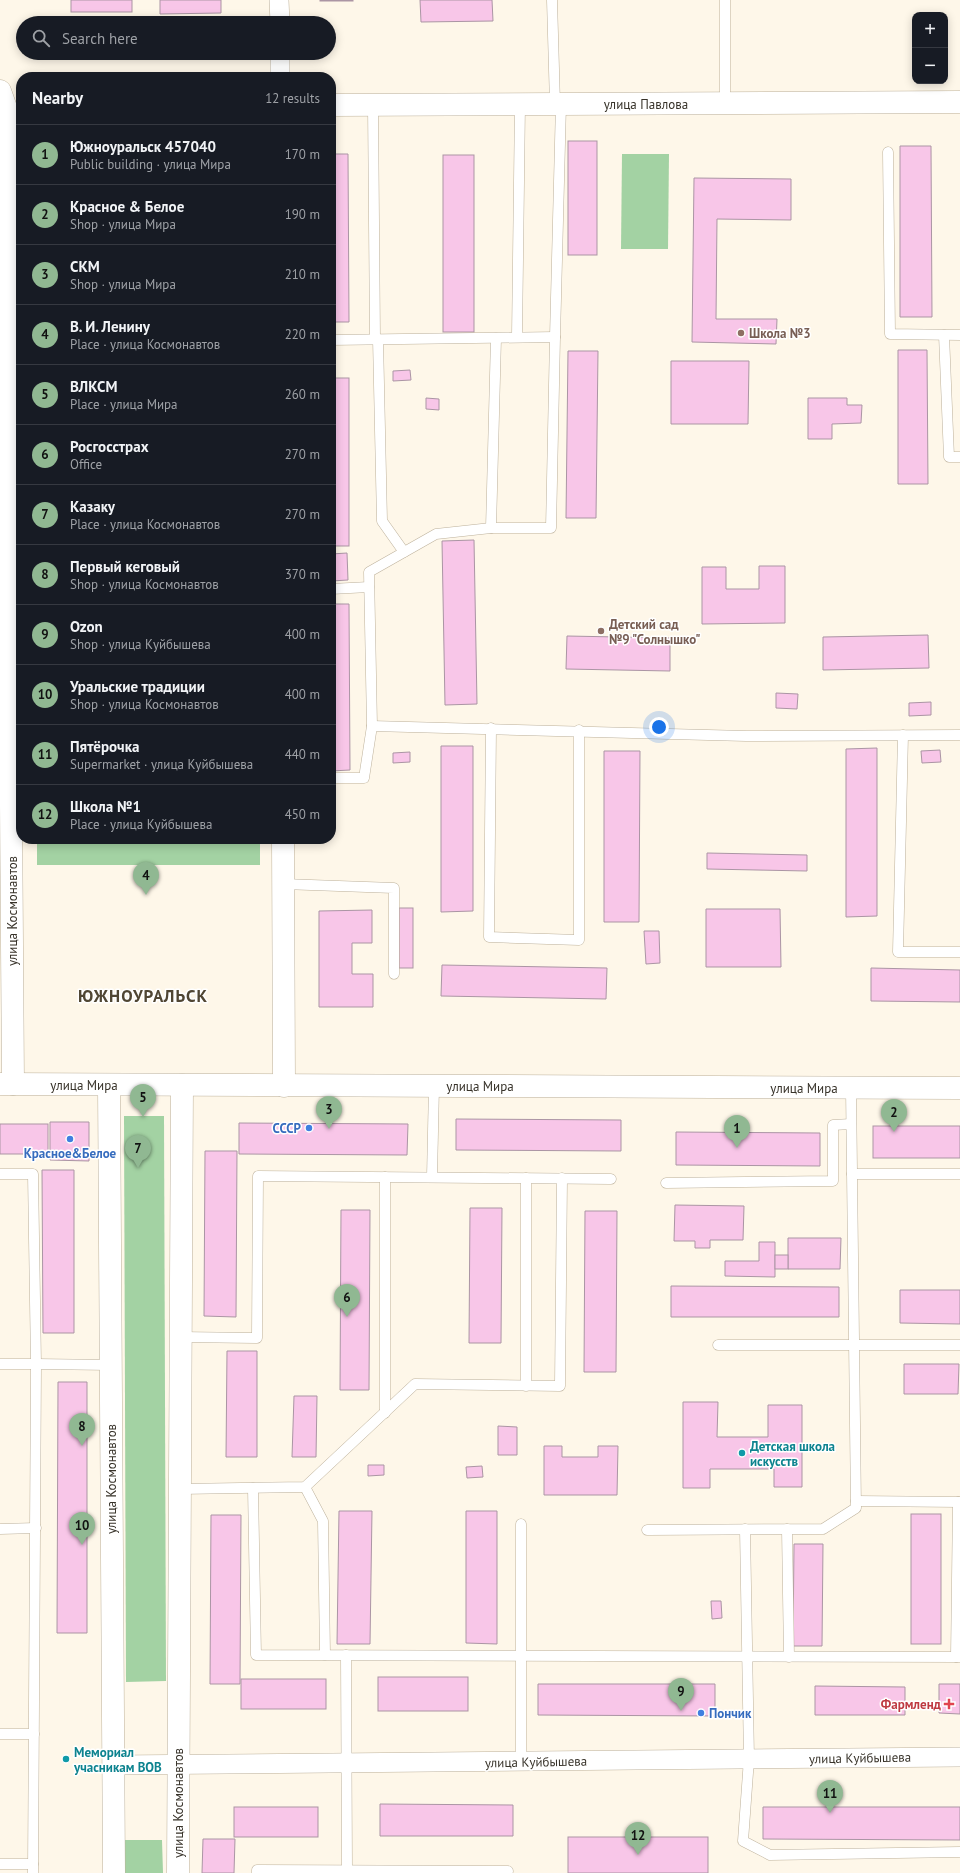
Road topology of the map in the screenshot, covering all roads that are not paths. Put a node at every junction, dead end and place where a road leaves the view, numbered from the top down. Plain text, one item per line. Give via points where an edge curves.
1 (279, 0) edge
2 (552, 0) edge
3 (725, 0) edge
4 (280, 16) edge
5 (280, 60) edge
6 (280, 72) edge
7 (960, 102) edge
8 (9, 103) edge
9 (725, 103) junction
10 (520, 104) junction
11 (558, 104) junction
12 (336, 105) edge
13 (373, 105) junction
14 (888, 152) dead end
15 (4, 274) edge
16 (944, 335) junction
17 (960, 335) edge
18 (517, 337) junction
19 (555, 337) junction
20 (496, 338) junction
21 (376, 339) junction
22 (336, 340) edge
23 (960, 457) edge
24 (491, 528) junction
25 (404, 552) junction
26 (369, 587) junction
27 (336, 589) edge
28 (5, 633) edge
29 (372, 726) junction
30 (492, 728) junction
31 (579, 730) junction
32 (903, 735) junction
33 (960, 735) edge
34 (336, 778) edge
35 (6, 802) edge
36 (283, 844) edge
37 (283, 884) junction
38 (960, 952) edge
39 (394, 974) dead end
40 (7, 1084) edge
41 (109, 1085) junction
42 (182, 1085) junction
43 (284, 1086) junction
44 (434, 1086) junction
45 (851, 1088) junction
46 (960, 1088) edge
47 (851, 1124) junction
48 (0, 1174) edge
49 (852, 1174) junction
50 (960, 1174) edge
51 (385, 1177) junction
52 (432, 1177) junction
53 (526, 1178) junction
54 (562, 1178) junction
55 (611, 1179) dead end
56 (666, 1183) dead end
57 (180, 1337) junction
58 (718, 1345) dead end
59 (854, 1345) junction
60 (960, 1345) edge
61 (0, 1364) edge
62 (36, 1364) junction
63 (111, 1365) junction
64 (526, 1386) junction
65 (385, 1413) junction
66 (305, 1487) junction
67 (253, 1488) junction
68 (180, 1489) junction
69 (856, 1501) junction
70 (959, 1502) edge
71 (521, 1524) dead end
72 (36, 1528) junction
73 (0, 1529) edge
74 (745, 1529) junction
75 (787, 1529) junction
76 (647, 1530) dead end
77 (325, 1655) junction
78 (346, 1655) junction
79 (521, 1656) junction
80 (748, 1657) junction
81 (789, 1657) junction
82 (958, 1657) edge
83 (0, 1734) edge
84 (34, 1734) junction
85 (960, 1757) edge
86 (749, 1759) junction
87 (521, 1762) junction
88 (346, 1763) junction
89 (113, 1765) junction
90 (178, 1765) junction
91 (960, 1852) edge
92 (0, 1864) edge
93 (33, 1869) edge
94 (347, 1870) junction
95 (508, 1871) dead end
96 (114, 1873) edge
97 (178, 1873) edge
98 (257, 1873) edge

1 - 4 street
2 - 11 lane
3 - 9 lane
5 - 6 street
7 - 9 street, улица Павлова
8 - 15 street, улица Космонавтов
9 - 11 street, улица Павлова
10 - 11 street, улица Павлова
10 - 13 street, улица Павлова
10 - 18 lane
11 - 19 lane
12 - 13 street, улица Павлова
13 - 21 lane
14 - 16 lane via 890,334
15 - 28 street, улица Космонавтов
16 - 17 lane
16 - 23 lane via 948,457
18 - 19 lane
18 - 20 lane
19 - 24 lane via 551,528
20 - 21 lane
20 - 24 lane
21 - 22 lane
21 - 25 lane via 382,521
24 - 25 lane via 436,534
25 - 26 lane via 369,572
26 - 27 lane
26 - 29 lane
28 - 35 street, улица Космонавтов
29 - 30 lane
29 - 34 lane via 364,778
30 - 31 lane
30 - 31 lane via 489,937 579,940
31 - 32 lane via 746,736
32 - 33 lane
32 - 38 lane via 898,952
35 - 40 street, улица Космонавтов
36 - 37 street
37 - 39 lane via 394,888
37 - 43 street
40 - 41 street, улица Мира
41 - 42 street, улица Мира
41 - 63 street, улица Космонавтов
42 - 43 street, улица Мира
42 - 57 street, улица Космонавтов
43 - 44 street, улица Мира
44 - 45 street, улица Мира
44 - 52 lane
45 - 46 street, улица Мира
45 - 47 lane
47 - 49 lane
47 - 56 lane via 833,1125 833,1181
48 - 62 lane via 33,1174
49 - 50 lane
49 - 59 lane
51 - 52 lane
51 - 57 lane via 258,1176 257,1338
51 - 65 lane
52 - 53 lane
53 - 54 lane
53 - 64 lane
54 - 55 lane
54 - 64 lane via 560,1386
57 - 68 street, улица Космонавтов
58 - 59 lane
59 - 60 lane
59 - 69 lane
61 - 62 lane
62 - 63 lane
62 - 72 lane
63 - 89 street, улица Космонавтов
64 - 65 lane via 416,1384
65 - 66 lane
66 - 67 lane
66 - 77 lane via 323,1521
67 - 68 lane
67 - 77 lane via 256,1655
68 - 90 street, улица Космонавтов
69 - 70 lane
69 - 75 lane via 856,1508 823,1529
70 - 82 lane
71 - 79 lane
72 - 73 lane
72 - 84 lane
74 - 75 lane
74 - 76 lane
74 - 80 lane
75 - 81 lane
77 - 78 lane
78 - 79 lane
78 - 88 lane
79 - 80 lane
79 - 87 lane
80 - 81 lane
80 - 86 lane
81 - 82 lane
83 - 84 lane
84 - 93 lane
85 - 86 street, улица Куйбышева
86 - 87 street, улица Куйбышева
86 - 91 lane via 743,1841 770,1855
87 - 88 street, улица Куйбышева
88 - 90 street, улица Куйбышева
88 - 94 lane
89 - 90 street, улица Куйбышева
89 - 96 street, улица Космонавтов
90 - 97 street, улица Космонавтов
92 - 93 lane
94 - 95 lane
94 - 98 lane via 257,1870

